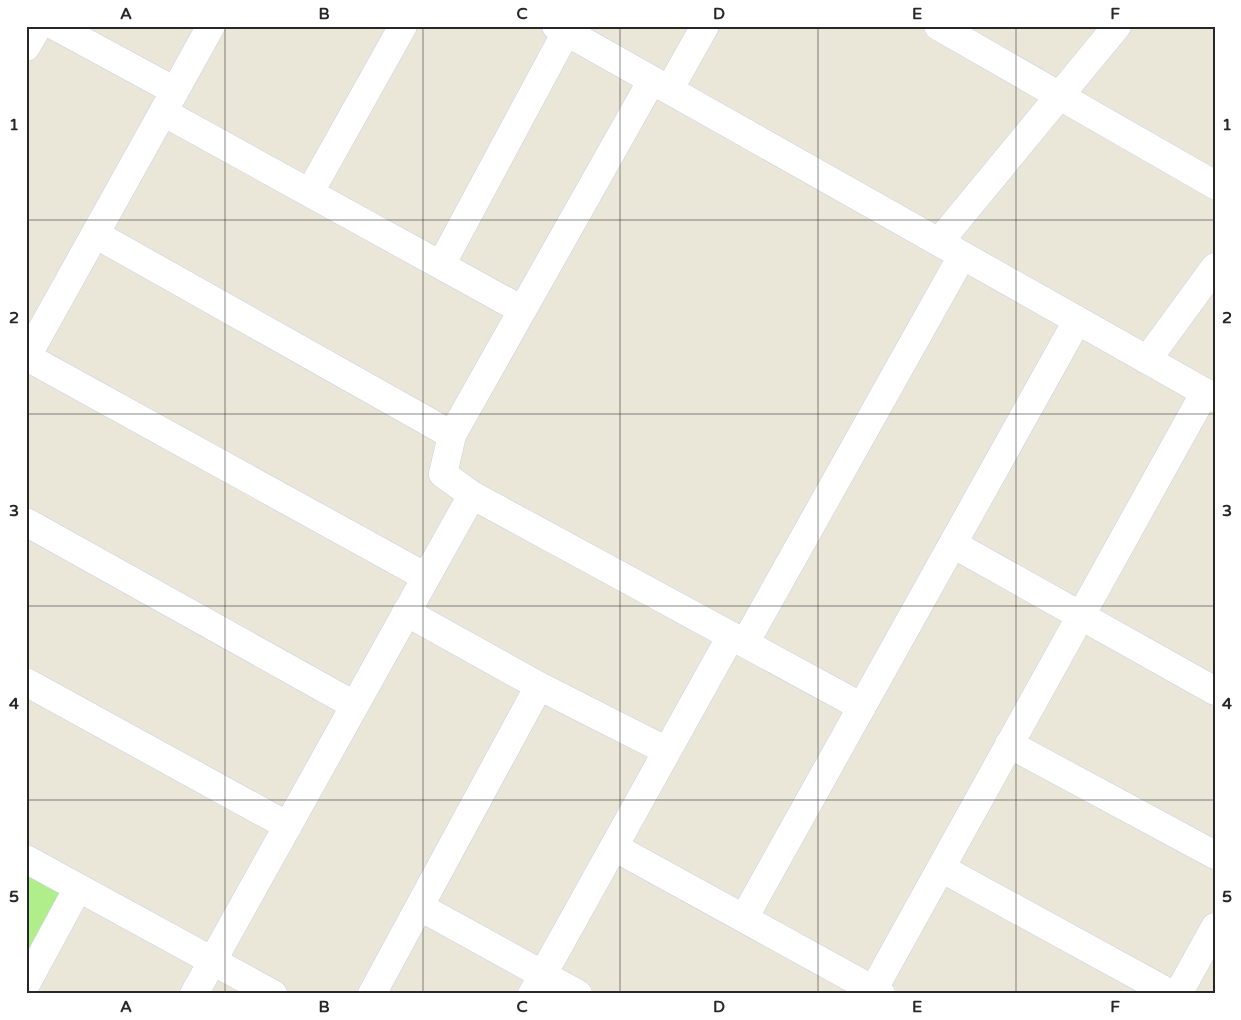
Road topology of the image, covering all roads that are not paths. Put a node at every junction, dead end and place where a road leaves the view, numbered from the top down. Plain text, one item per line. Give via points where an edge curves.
1 (38, 26) edge
2 (55, 26) edge
3 (211, 26) edge
4 (403, 26) edge
5 (705, 26) edge
6 (938, 26) edge
7 (1117, 26) edge
8 (561, 29) edge
9 (26, 46) edge
10 (660, 85) junction
11 (1060, 96) junction
12 (169, 101) junction
13 (1215, 185) edge
14 (310, 192) junction
15 (95, 234) junction
16 (939, 242) junction
17 (962, 256) junction
18 (441, 265) junction
19 (1215, 267) edge
20 (522, 310) junction
21 (1077, 321) junction
22 (27, 357) edge
23 (1147, 360) junction
24 (1210, 395) edge
25 (452, 436) junction
26 (472, 495) junction
27 (26, 522) edge
28 (953, 544) junction
29 (426, 577) junction
30 (406, 612) junction
31 (1080, 616) junction
32 (738, 639) junction
33 (26, 682) edge
34 (539, 686) junction
35 (1215, 691) edge
36 (354, 705) junction
37 (862, 707) junction
38 (1010, 744) junction
39 (667, 751) junction
40 (288, 826) junction
41 (614, 847) junction
42 (1215, 855) edge
43 (26, 859) edge
44 (941, 868) junction
45 (78, 888) junction
46 (420, 907) junction
47 (744, 918) junction
48 (1215, 927) edge
49 (212, 961) junction
50 (26, 984) edge
51 (538, 984) edge
52 (875, 992) edge
53 (194, 994) edge
54 (273, 994) edge
55 (372, 994) edge
56 (578, 994) edge
57 (1171, 994) edge
58 (1178, 994) edge

1 - 9 street
2 - 12 street
3 - 12 street
4 - 14 street
5 - 10 street
6 - 11 street
7 - 11 street
8 - 10 street
8 - 18 street
10 - 16 street
10 - 20 street
11 - 13 street
11 - 16 street
12 - 14 street
12 - 15 street
14 - 18 street
15 - 22 street
15 - 25 street
16 - 17 street
17 - 21 street
17 - 32 street
18 - 20 street
19 - 23 street
20 - 25 street
21 - 23 street
21 - 28 street
22 - 29 street
23 - 24 street
24 - 31 street
25 - 26 street via 443,474
26 - 29 street
26 - 32 street
27 - 36 street
28 - 31 street
28 - 37 street
29 - 30 street
30 - 34 street
30 - 36 street
31 - 35 street
31 - 38 street
32 - 37 street
32 - 39 street
33 - 40 street
34 - 39 street
34 - 46 street
36 - 40 street
37 - 47 street
38 - 42 street
38 - 44 street
39 - 41 street
40 - 49 street
41 - 47 street
41 - 51 street
43 - 45 street
44 - 52 street
44 - 57 street
45 - 49 street
45 - 50 street
46 - 51 street
46 - 55 street
47 - 52 street
48 - 58 street
49 - 53 street
49 - 54 street
51 - 56 street

